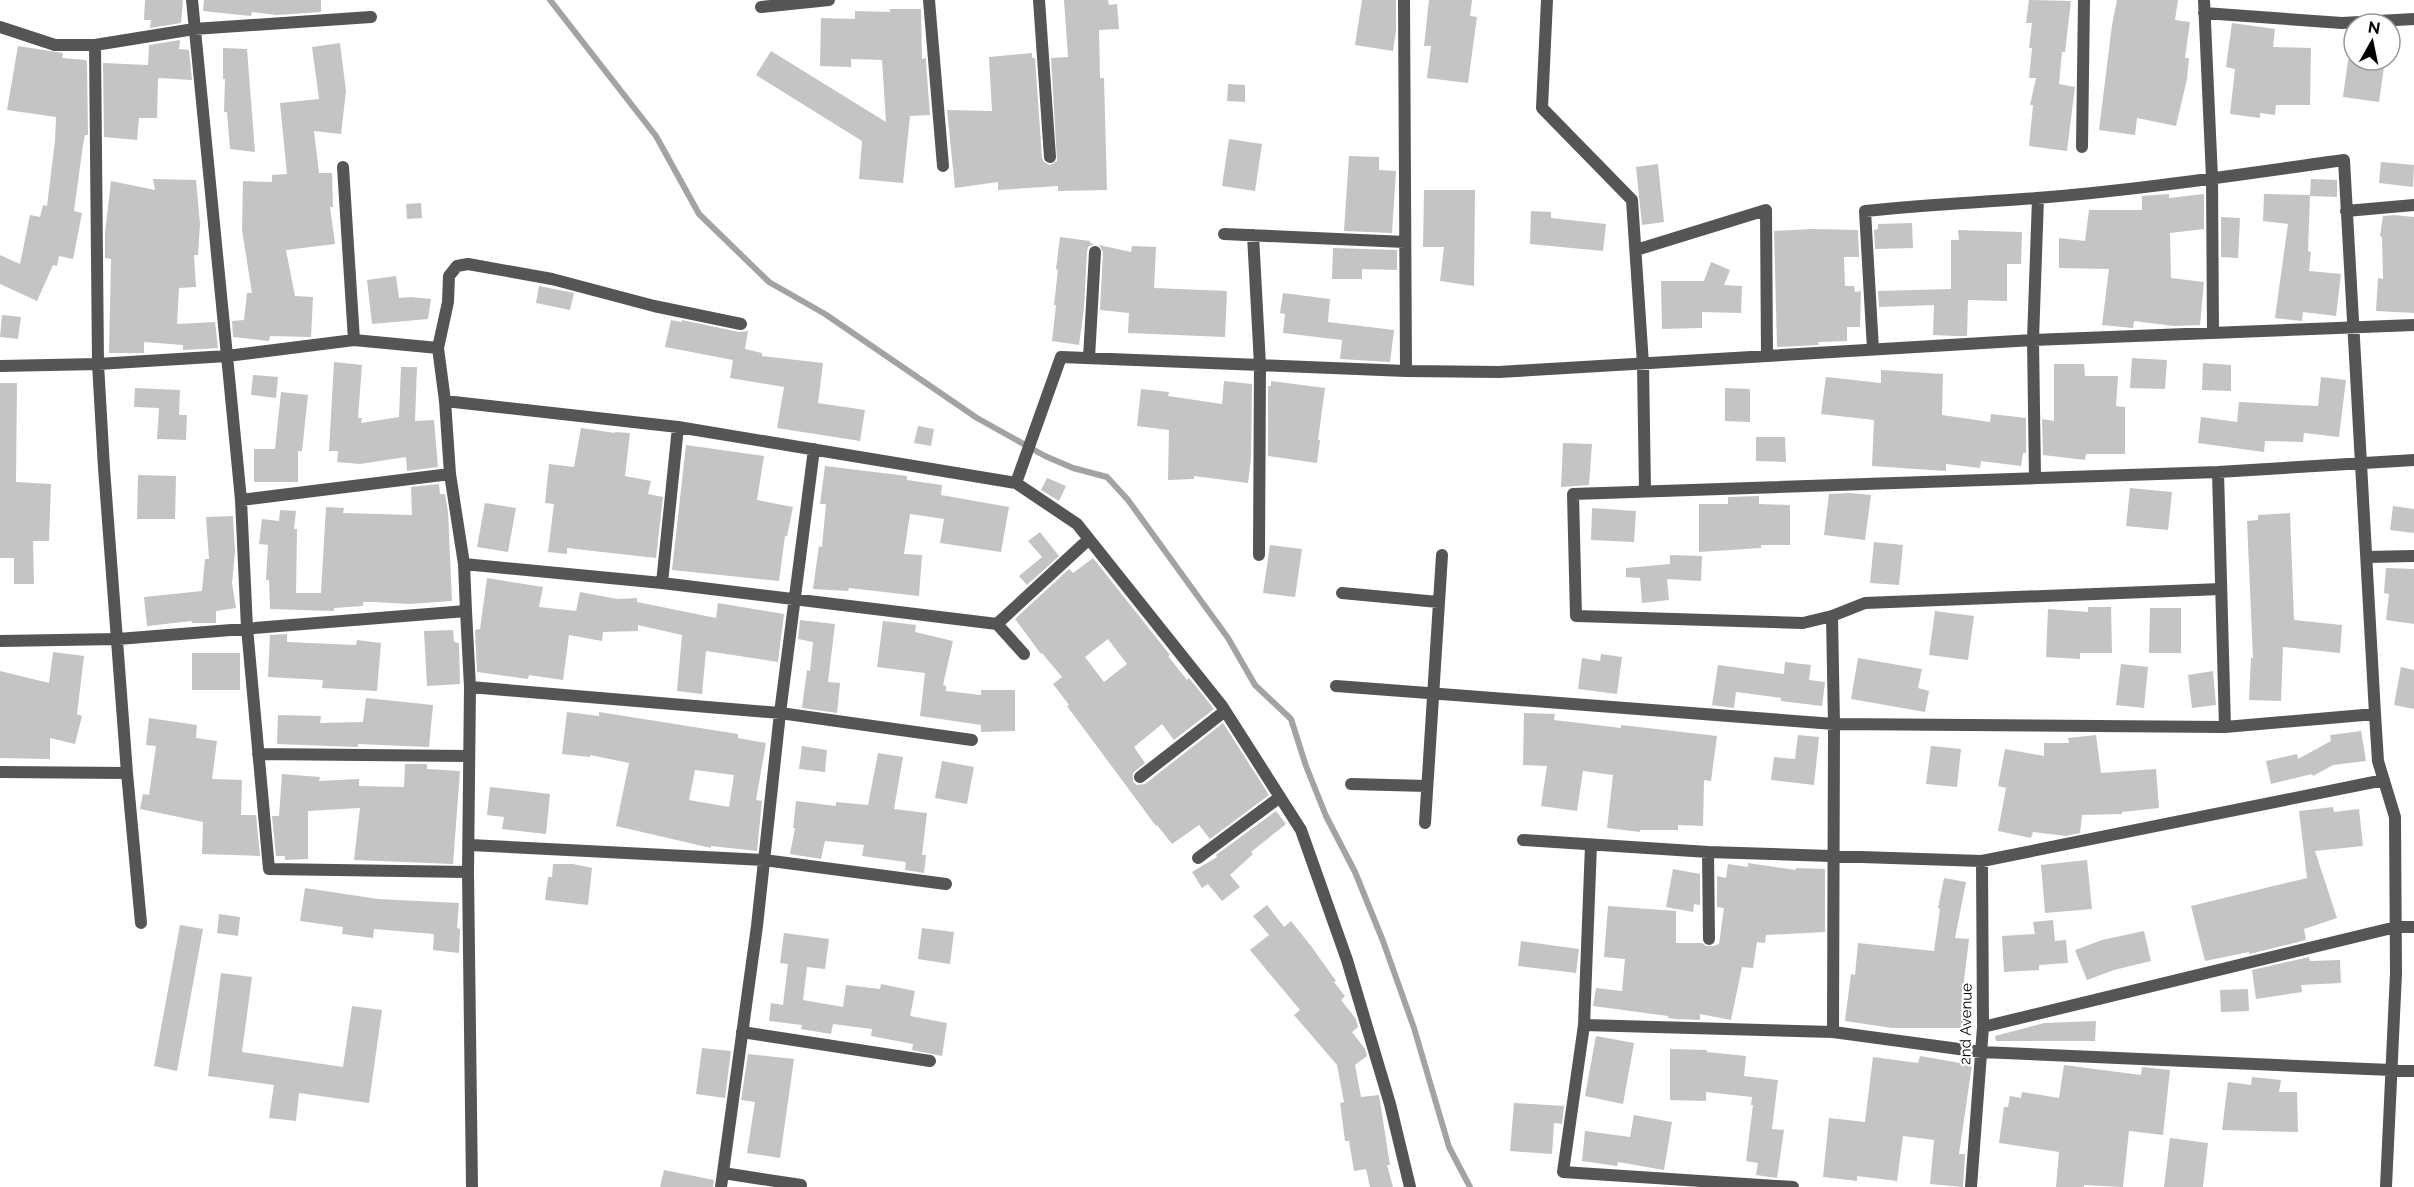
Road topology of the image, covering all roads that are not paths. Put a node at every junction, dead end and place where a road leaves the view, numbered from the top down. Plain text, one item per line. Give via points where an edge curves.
1 (192, 0) edge
2 (829, 0) edge
3 (929, 0) edge
4 (1039, 0) edge
5 (1404, 0) edge
6 (1547, 0) edge
7 (2084, 0) edge
8 (2204, 0) edge
9 (761, 7) dead end
10 (2204, 13) junction
11 (371, 16) dead end
12 (2414, 19) edge
13 (0, 27) edge
14 (194, 29) junction
15 (95, 45) junction
16 (2082, 147) dead end
17 (1050, 157) dead end
18 (943, 166) dead end
19 (344, 167) dead end
20 (2212, 178) junction
21 (2038, 198) junction
22 (2414, 205) edge
23 (2346, 211) junction
24 (1224, 234) dead end
25 (1253, 235) junction
26 (1405, 242) junction
27 (1636, 250) junction
28 (1095, 252) dead end
29 (741, 324) dead end
30 (2414, 325) edge
31 (2352, 328) junction
32 (2213, 333) junction
33 (354, 340) junction
34 (2033, 340) junction
35 (438, 348) junction
36 (1873, 349) junction
37 (227, 356) junction
38 (1767, 356) junction
39 (1089, 358) junction
40 (98, 364) junction
41 (1260, 364) junction
42 (1642, 364) junction
43 (0, 366) edge
44 (1406, 371) junction
45 (445, 401) junction
46 (678, 427) junction
47 (814, 449) junction
48 (2414, 460) edge
49 (2360, 464) junction
50 (2218, 471) junction
51 (450, 474) junction
52 (2036, 478) junction
53 (1016, 483) junction
54 (1645, 491) junction
55 (241, 500) junction
56 (1089, 539) junction
57 (1259, 555) dead end
58 (1442, 555) dead end
59 (2414, 556) edge
60 (2367, 557) junction
61 (464, 564) junction
62 (662, 583) junction
63 (2221, 589) junction
64 (1342, 594) dead end
65 (795, 600) junction
66 (1438, 602) junction
67 (466, 611) junction
68 (1832, 616) junction
69 (998, 624) junction
70 (247, 628) junction
71 (118, 639) junction
72 (0, 641) edge
73 (1024, 654) dead end
74 (1336, 686) dead end
75 (470, 687) junction
76 (1432, 693) junction
77 (1225, 711) junction
78 (780, 713) junction
79 (2375, 714) junction
80 (1834, 724) junction
81 (2225, 727) junction
82 (972, 740) dead end
83 (258, 754) junction
84 (468, 756) junction
85 (0, 772) edge
86 (127, 773) junction
87 (1140, 777) dead end
88 (2384, 780) junction
89 (1352, 784) dead end
90 (1427, 786) junction
91 (1280, 797) junction
92 (1425, 823) dead end
93 (1523, 840) dead end
94 (470, 845) junction
95 (1590, 845) junction
96 (1708, 852) junction
97 (1833, 856) junction
98 (1198, 858) dead end
99 (764, 860) junction
100 (1982, 861) junction
101 (468, 872) junction
102 (946, 884) dead end
103 (141, 923) dead end
104 (2396, 927) junction
105 (2414, 927) edge
106 (1709, 939) dead end
107 (1584, 1025) junction
108 (1983, 1027) junction
109 (742, 1032) junction
110 (1833, 1032) junction
111 (1982, 1052) junction
112 (930, 1061) dead end
113 (2392, 1070) junction
114 (2414, 1071) edge
115 (723, 1173) junction
116 (1649, 1182) edge
117 (801, 1185) dead end
118 (472, 1187) edge
119 (721, 1187) edge
120 (1410, 1187) edge
121 (1793, 1187) edge
122 (1971, 1187) edge
123 (2386, 1187) edge

1 - 14 street
2 - 9 street
3 - 18 street
4 - 17 street
5 - 26 street
6 - 27 street via 1542,108 1632,200
7 - 16 street
8 - 10 street
10 - 12 street via 2342,23
10 - 20 street
11 - 14 street
13 - 15 street via 55,45
14 - 15 street
14 - 37 street
15 - 40 street
19 - 33 street
20 - 21 street
20 - 23 street via 2344,160
20 - 32 street
21 - 34 street
21 - 36 street via 1865,211
22 - 23 street
23 - 31 street
24 - 25 street
25 - 26 street
25 - 41 street
26 - 44 street
27 - 38 street via 1766,210
27 - 42 street
28 - 39 street
29 - 35 street via 552,279 468,264 457,267 449,276
30 - 31 street
31 - 32 street
31 - 49 street
32 - 34 street
33 - 35 street
33 - 37 street
34 - 36 street
34 - 52 street
35 - 45 street
36 - 38 street
37 - 40 street
37 - 55 street
38 - 42 street
39 - 41 street
39 - 53 street via 1061,357
40 - 43 street
40 - 71 street
41 - 44 street
41 - 57 street
42 - 44 street via 1499,372
42 - 54 street
45 - 46 street
45 - 51 street
46 - 47 street
46 - 62 street
47 - 53 street
47 - 65 street
48 - 49 street
49 - 50 street
49 - 60 street
50 - 52 street
50 - 63 street
51 - 55 street
51 - 61 street
52 - 54 street
53 - 56 street via 1077,524
54 - 68 street via 1573,494 1576,616 1803,623
55 - 70 street
56 - 69 street
56 - 77 street
58 - 66 street
59 - 60 street
60 - 79 street
61 - 62 street
61 - 67 street
62 - 65 street
63 - 68 street via 1865,603
63 - 81 street
64 - 66 street
65 - 69 street
65 - 78 street
66 - 76 street
67 - 70 street
67 - 75 street
68 - 80 street
69 - 73 street
70 - 71 street
70 - 83 street
71 - 72 street
71 - 86 street
74 - 76 street
75 - 78 street
75 - 84 street
76 - 80 street
76 - 90 street
77 - 87 street
77 - 91 street
78 - 82 street
78 - 99 street
79 - 81 street
79 - 88 street via 2378,760
80 - 81 street
80 - 97 street
83 - 84 street
83 - 101 street via 269,869
84 - 94 street
85 - 86 street
86 - 103 street
88 - 100 street
88 - 104 street via 2395,817
89 - 90 street
90 - 92 street
91 - 98 street
91 - 120 street via 1301,830 1347,960
93 - 95 street
94 - 99 street
94 - 101 street
95 - 96 street
95 - 107 street
96 - 97 street
96 - 106 street
97 - 100 street
97 - 110 street
99 - 102 street
99 - 109 street
100 - 108 street, 2nd Avenue
101 - 118 street
104 - 105 street
104 - 108 street
104 - 113 street
107 - 110 street
107 - 116 street via 1563,1172
108 - 111 street, 2nd Avenue
109 - 112 street
109 - 115 street
110 - 111 street
111 - 113 street
111 - 122 street, 2nd Avenue
113 - 114 street
113 - 123 street
115 - 117 street
115 - 119 street
116 - 121 street

